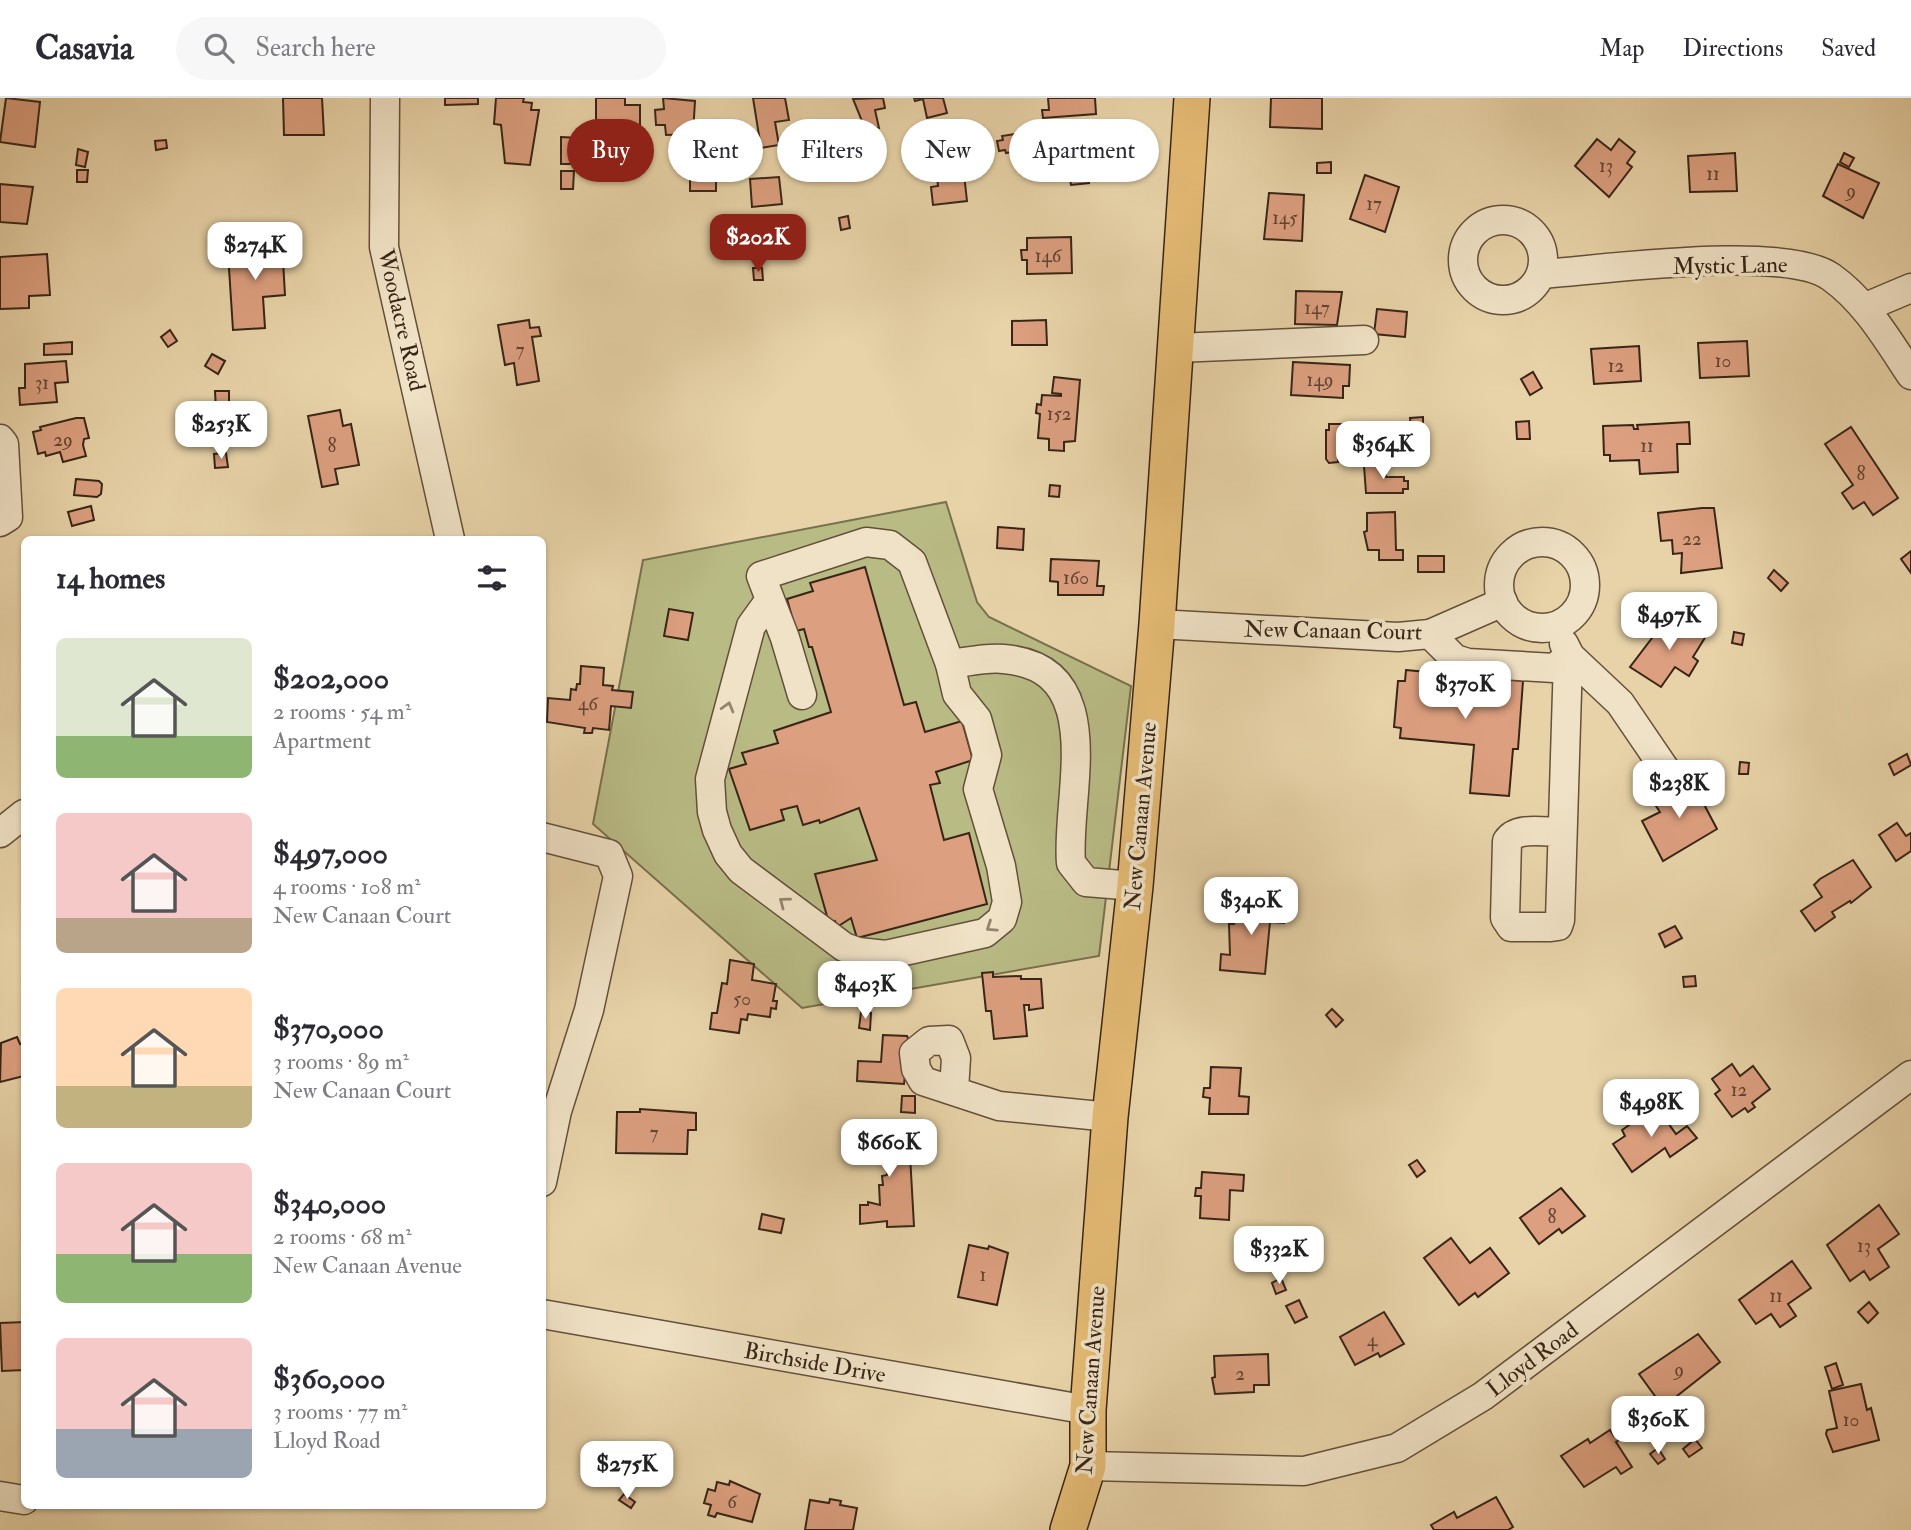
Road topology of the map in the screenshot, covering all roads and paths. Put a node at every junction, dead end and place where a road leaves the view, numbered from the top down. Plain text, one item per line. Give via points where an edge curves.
1 (385, 98) edge
2 (1192, 98) edge
3 (1541, 274) dead end
4 (1911, 288) edge
5 (1866, 307) junction
6 (1364, 340) dead end
7 (1177, 348) junction
8 (1911, 375) edge
9 (0, 439) edge
10 (0, 522) edge
11 (449, 536) edge
12 (769, 601) junction
13 (1503, 602) junction
14 (1157, 624) junction
15 (1557, 625) junction
16 (1430, 634) junction
17 (1569, 658) junction
18 (950, 664) junction
19 (802, 695) dead end
20 (1667, 772) dead end
21 (21, 816) edge
22 (1560, 832) dead end
23 (0, 833) edge
24 (546, 838) edge
25 (1135, 886) junction
26 (1911, 1075) edge
27 (954, 1090) dead end
28 (1110, 1117) junction
29 (546, 1163) edge
30 (546, 1315) edge
31 (1088, 1410) junction
32 (1088, 1466) junction
33 (0, 1496) edge
34 (21, 1500) edge
35 (1068, 1530) edge

1 - 11 street, Woodacre Road via 384,247
2 - 7 main road, New Canaan Avenue
3 - 5 street, Mystic Lane via 1742,260 1796,263 1829,275
4 - 5 street
5 - 8 street, Mystic Lane
6 - 7 street
7 - 14 main road, New Canaan Avenue
9 - 10 street via 8,517
12 - 18 street via 761,576 866,542 890,545 906,555 917,571
18 -> 12 street via 957,694 977,719 987,755 978,789 1001,866 1007,902 1002,919 972,936 875,955 844,947 734,862 712,812 710,779 751,626
12 - 19 street
13 - 15 street via 1513,617 1525,624
13 - 15 street via 1499,579 1508,558 1532,543 1559,545 1577,560 1585,586 1575,612
13 - 16 street, New Canaan Court
14 - 16 street, New Canaan Court via 1398,637
14 - 25 main road, New Canaan Avenue
15 - 17 street
16 - 17 street via 1455,659 1468,663 1554,668
17 - 20 street via 1620,703
17 - 22 street
18 - 25 street via 1016,660 1038,670 1062,691 1077,738 1071,863 1086,881
21 - 23 street
24 - 29 street via 610,854 618,876 589,1010
25 - 28 main road, New Canaan Avenue
26 - 32 street, Lloyd Road via 1483,1396 1397,1448 1304,1471
27 - 28 street via 999,1106
28 - 31 main road, New Canaan Avenue
30 - 31 street, Birchside Drive
31 - 32 main road, New Canaan Avenue
32 - 35 main road, New Canaan Avenue
33 - 34 street

